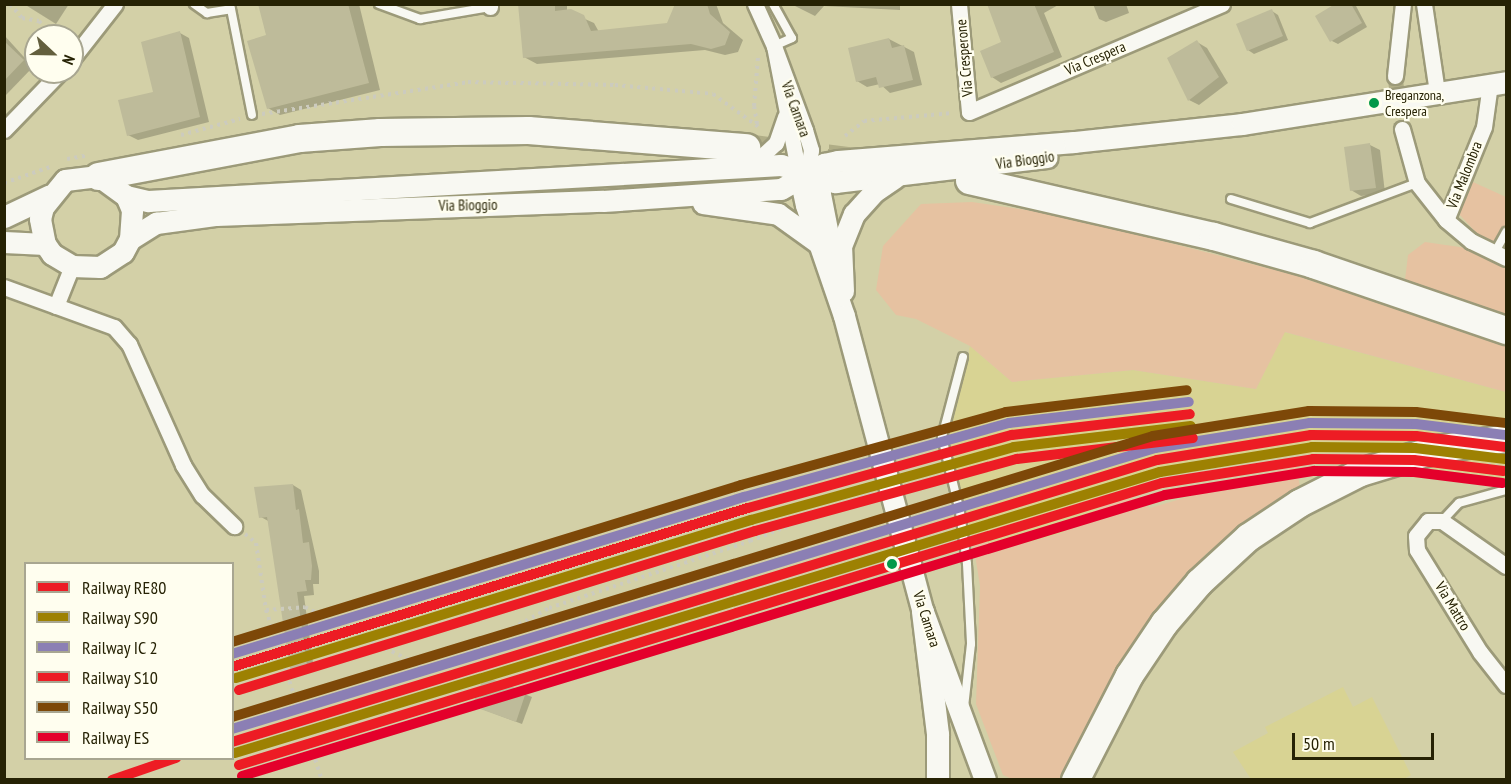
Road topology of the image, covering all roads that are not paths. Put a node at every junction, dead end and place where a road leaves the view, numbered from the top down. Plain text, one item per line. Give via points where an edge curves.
1 (116, 4) edge
2 (194, 4) edge
3 (379, 4) edge
4 (754, 4) edge
5 (773, 4) edge
6 (959, 4) edge
7 (1222, 4) edge
8 (1403, 4) edge
9 (1424, 4) edge
10 (490, 6) edge
11 (230, 7) edge
12 (84, 44) edge
13 (774, 45) junction
14 (1395, 75) tunnel mouth
15 (1498, 83) edge
16 (48, 84) edge
17 (1437, 92) junction
18 (786, 111) junction
19 (969, 112) joint
20 (252, 115) dead end
21 (1242, 124) junction
22 (1402, 129) tunnel mouth
23 (4, 130) edge
24 (751, 147) junction
25 (807, 174) junction
26 (98, 176) junction
27 (897, 176) junction
28 (969, 180) dead end
29 (1417, 183) junction
30 (48, 196) junction
31 (126, 196) junction
32 (1231, 199) dead end
33 (603, 201) junction
34 (4, 217) edge
35 (1446, 220) junction
36 (1506, 232) edge
37 (130, 239) junction
38 (4, 242) edge
39 (819, 243) junction
40 (45, 244) junction
41 (1501, 255) edge
42 (72, 266) junction
43 (4, 287) edge
44 (56, 306) junction
45 (844, 316) junction
46 (1506, 330) edge
47 (963, 357) dead end
48 (1506, 438) edge
49 (1506, 490) edge
50 (1442, 521) junction
51 (234, 526) road end
52 (1506, 566) edge
53 (923, 612) junction
54 (1506, 685) edge
55 (963, 723) junction
56 (938, 780) edge
57 (985, 780) edge
58 (1075, 780) edge

1 - 12 street
2 - 11 lane via 207,13
3 - 10 lane via 420,19
4 - 13 street, Via Camara
5 - 13 lane via 792,38
6 - 19 street, Via Cresperone
7 - 19 street, Via Crespera
8 - 14 street
9 - 17 street
11 - 20 lane
13 - 18 street, Via Camara
13 - 25 street, Via Camara via 811,150
15 - 17 main road, Via Bioggio
15 - 35 street, Via Malombra
16 - 23 street
17 - 21 main road, Via Bioggio
18 - 24 street via 776,143
18 - 25 street, Via Camara via 796,159
21 - 25 main road, Via Bioggio via 838,161
21 - 27 main road, Via Bioggio via 1062,155
22 - 29 street
24 - 25 main road, Via Bioggio via 781,165
24 - 26 highway via 528,129 402,130 299,138
24 - 31 main road, Via Bioggio via 148,201
25 - 27 main road, Via Bioggio via 835,182
25 - 33 main road, Via Bioggio via 781,189
25 - 39 main road, Via Camara via 803,191
25 - 45 main road, Via Camara via 820,194
26 - 30 main road via 75,176
26 - 31 main road, Via Bioggio
27 - 45 main road via 860,207 841,246
28 - 46 highway via 1213,236 1324,268
29 - 32 lane via 1311,223
29 - 35 street
30 - 34 main road
30 - 40 main road via 40,219
31 - 37 main road via 134,225
33 - 37 main road, Via Bioggio via 216,215 156,224
33 - 39 main road via 688,202 762,210 792,222
35 - 41 street, Via Malombra via 1471,241
36 - 41 lane, Via Malombra
37 - 42 main road, Via Bioggio via 112,261 86,269
38 - 40 main road
39 - 45 main road, Via Camara
40 - 42 main road via 52,254
42 - 44 street
43 - 44 street
44 - 51 street via 114,327 129,344 183,465 202,495
45 - 53 main road, Via Camara
47 - 55 lane via 942,437 960,512 967,564 970,644
48 - 58 highway via 1404,457 1328,487 1248,537 1182,601 1129,675
49 - 50 lane via 1459,503
50 - 52 street
50 - 54 street, Via Mattro via 1424,524 1416,536 1417,550 1480,652
53 - 55 main road, Via Camara
53 - 56 main road via 938,735
55 - 57 main road, Via Camara

